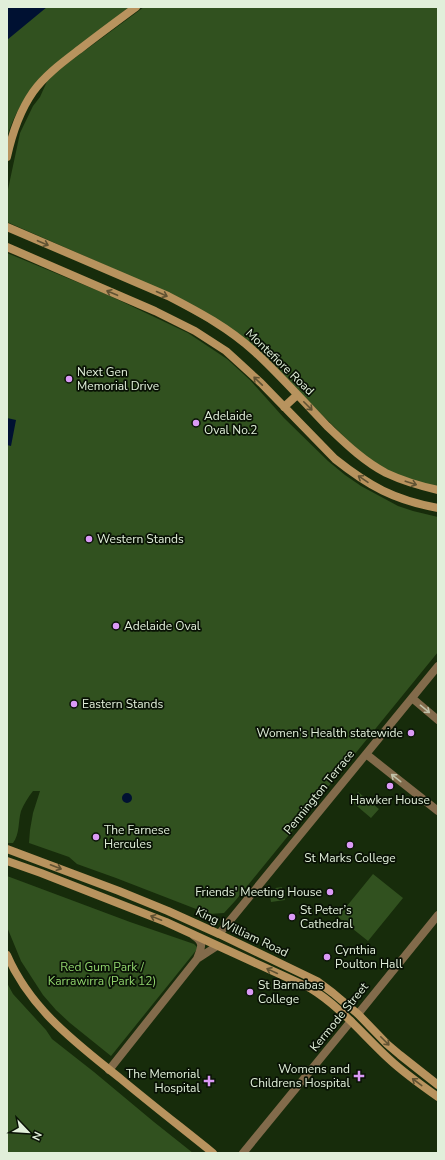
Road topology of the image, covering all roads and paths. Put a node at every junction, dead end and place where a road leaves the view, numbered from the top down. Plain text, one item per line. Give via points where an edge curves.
1 (136, 7) edge
2 (7, 157) edge
3 (7, 227) edge
4 (7, 247) edge
5 (297, 395) junction
6 (284, 407) junction
7 (438, 490) edge
8 (438, 508) edge
9 (438, 666) edge
10 (412, 698) junction
11 (438, 720) edge
12 (366, 754) junction
13 (438, 811) edge
14 (7, 849) edge
15 (7, 861) edge
16 (438, 914) edge
17 (219, 934) junction
18 (195, 935) junction
19 (217, 946) junction
20 (7, 955) edge
21 (197, 959) junction
22 (358, 1014) junction
23 (351, 1021) junction
24 (109, 1070) junction
25 (438, 1085) edge
26 (438, 1097) edge
27 (213, 1153) edge
28 (243, 1153) edge

1 - 2 main road via 70,56 44,79 32,93 18,119
3 -> 5 main road, Montefiore Road via 168,296 198,312 234,334
6 -> 4 main road via 238,361 195,331
5 - 6 main road
5 -> 7 main road, Montefiore Road via 356,453 376,467 410,483
8 -> 6 main road via 392,495 365,481 335,459
9 - 10 street, Pennington Terrace
10 -> 11 street
10 - 12 street, Pennington Terrace
13 -> 12 street
12 - 17 street, Pennington Terrace
14 -> 17 main road, King William Road via 119,891
18 -> 15 main road, King William Road
16 - 22 street, Kermode Street
17 - 18 main road via 210,938
17 - 22 main road, King William Road via 317,981
18 - 19 main road, King William Road
18 - 21 street via 201,942
19 - 21 street
23 -> 19 main road, King William Road via 310,988
20 - 24 main road via 36,1004 56,1025
21 - 24 street
22 - 23 main road, Kermode Street
22 -> 25 main road, King William Road via 387,1044
26 -> 23 main road, King William Road via 389,1059
23 - 28 street, Kermode Street
24 - 27 main road

